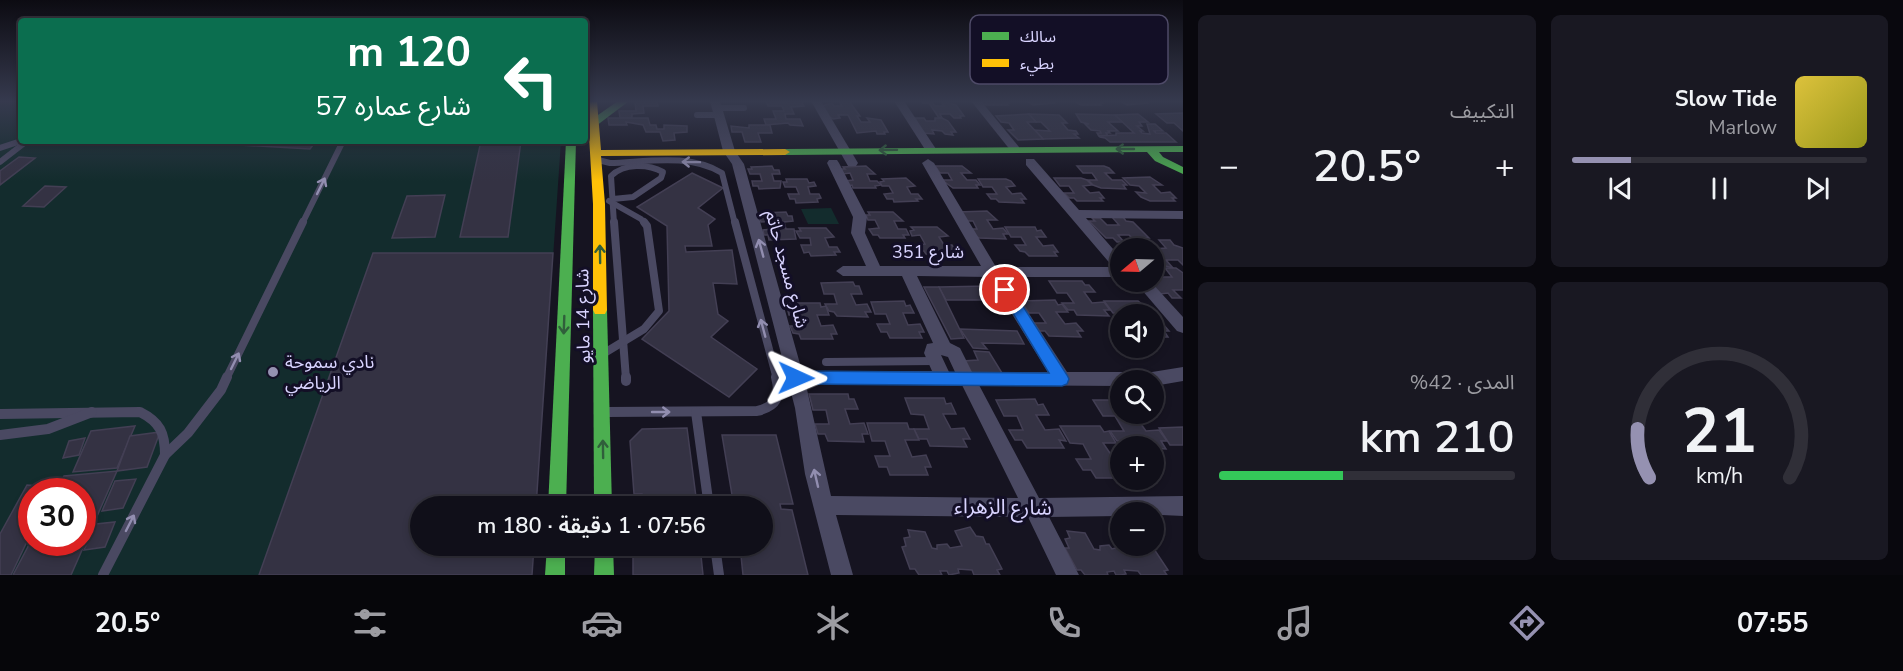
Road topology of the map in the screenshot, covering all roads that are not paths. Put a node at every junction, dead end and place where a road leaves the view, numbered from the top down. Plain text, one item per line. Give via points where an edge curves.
1 (592, 128) edge
2 (722, 128) edge
3 (832, 128) edge
4 (914, 128) edge
5 (998, 128) edge
6 (18, 142) edge
7 (23, 144) edge
8 (342, 144) edge
9 (572, 144) edge
10 (0, 148) edge
11 (1015, 149) junction
12 (1183, 149) edge
13 (845, 150) junction
14 (1159, 154) junction
15 (728, 155) junction
16 (595, 156) junction
17 (929, 156) junction
18 (0, 162) edge
19 (1030, 162) junction
20 (1183, 162) edge
21 (833, 163) junction
22 (852, 163) junction
23 (1183, 171) edge
24 (598, 195) junction
25 (613, 201) junction
26 (1075, 214) junction
27 (1177, 215) edge
28 (1183, 227) edge
29 (1110, 254) edge
30 (843, 271) dead end
31 (875, 271) junction
32 (907, 271) junction
33 (993, 272) junction
34 (1110, 272) edge
35 (1151, 292) edge
36 (1183, 327) edge
37 (623, 343) junction
38 (601, 353) junction
39 (940, 355) junction
40 (826, 362) dead end
41 (1183, 374) edge
42 (796, 378) junction
43 (1062, 379) junction
44 (945, 380) junction
45 (968, 380) junction
46 (626, 381) dead end
47 (93, 411) junction
48 (602, 412) junction
49 (696, 412) junction
50 (0, 414) edge
51 (0, 435) edge
52 (165, 455) junction
53 (557, 496) edge
54 (603, 496) edge
55 (708, 496) edge
56 (823, 504) junction
57 (1183, 506) edge
58 (1033, 508) junction
59 (556, 556) edge
60 (604, 556) edge
61 (716, 556) edge
62 (103, 575) edge
63 (555, 575) edge
64 (604, 575) edge
65 (719, 575) edge
66 (842, 575) edge
67 (1068, 575) edge

1 - 16 street, شارع 14 مايو
2 - 15 street, شارع مسجد حاتم
3 - 13 street
4 - 17 street
5 - 11 street
6 - 10 lane
7 - 18 lane
52 -> 8 lane via 188,433 221,390
9 -> 53 street, شارع 14 مايو
14 -> 11 street
11 - 17 street
12 - 14 street
13 - 15 street
17 -> 13 street
13 - 22 street
14 - 19 street
14 - 20 street
14 - 23 street
15 - 16 street
15 - 21 street
42 -> 15 street, شارع مسجد حاتم
16 - 24 street, شارع 14 مايو
49 -> 16 lane via 757,411 771,408 778,399 779,388 722,173 697,161 610,163
17 - 19 street
17 - 22 street
17 - 33 street
19 - 26 street
21 - 22 street
21 - 31 street via 860,217 858,233
24 - 25 lane
38 -> 24 street, شارع 14 مايو
25 - 25 lane via 611,176 616,170 655,168 663,172 661,178 637,195
25 - 37 lane
25 - 37 lane via 647,226 659,312 654,321
26 - 27 street
26 - 29 street
27 - 28 street
30 - 31 street, شارع 351
31 - 32 street, شارع 351
32 - 33 street, شارع 351
32 - 39 street
33 - 34 street, شارع 351
33 - 43 street
35 - 36 street
37 - 38 lane
37 - 46 lane
38 - 48 street, شارع 14 مايو
39 - 40 lane
39 - 44 street
39 - 45 street via 953,351
41 - 43 street via 1152,379
42 - 44 street
56 -> 42 street, شارع مسجد حاتم
43 - 45 street
44 - 45 street
45 - 58 street
47 - 50 lane
47 - 51 lane via 48,431
47 - 52 lane via 140,412 157,420 166,435
48 -> 49 lane
54 -> 48 street, شارع 14 مايو
49 - 55 lane
62 -> 52 lane
56 - 58 street, شارع الزهراء
56 - 66 street, شارع مسجد حاتم
57 - 58 street, شارع الزهراء
58 - 67 street
59 - 63 street
60 - 64 street
61 - 65 lane

